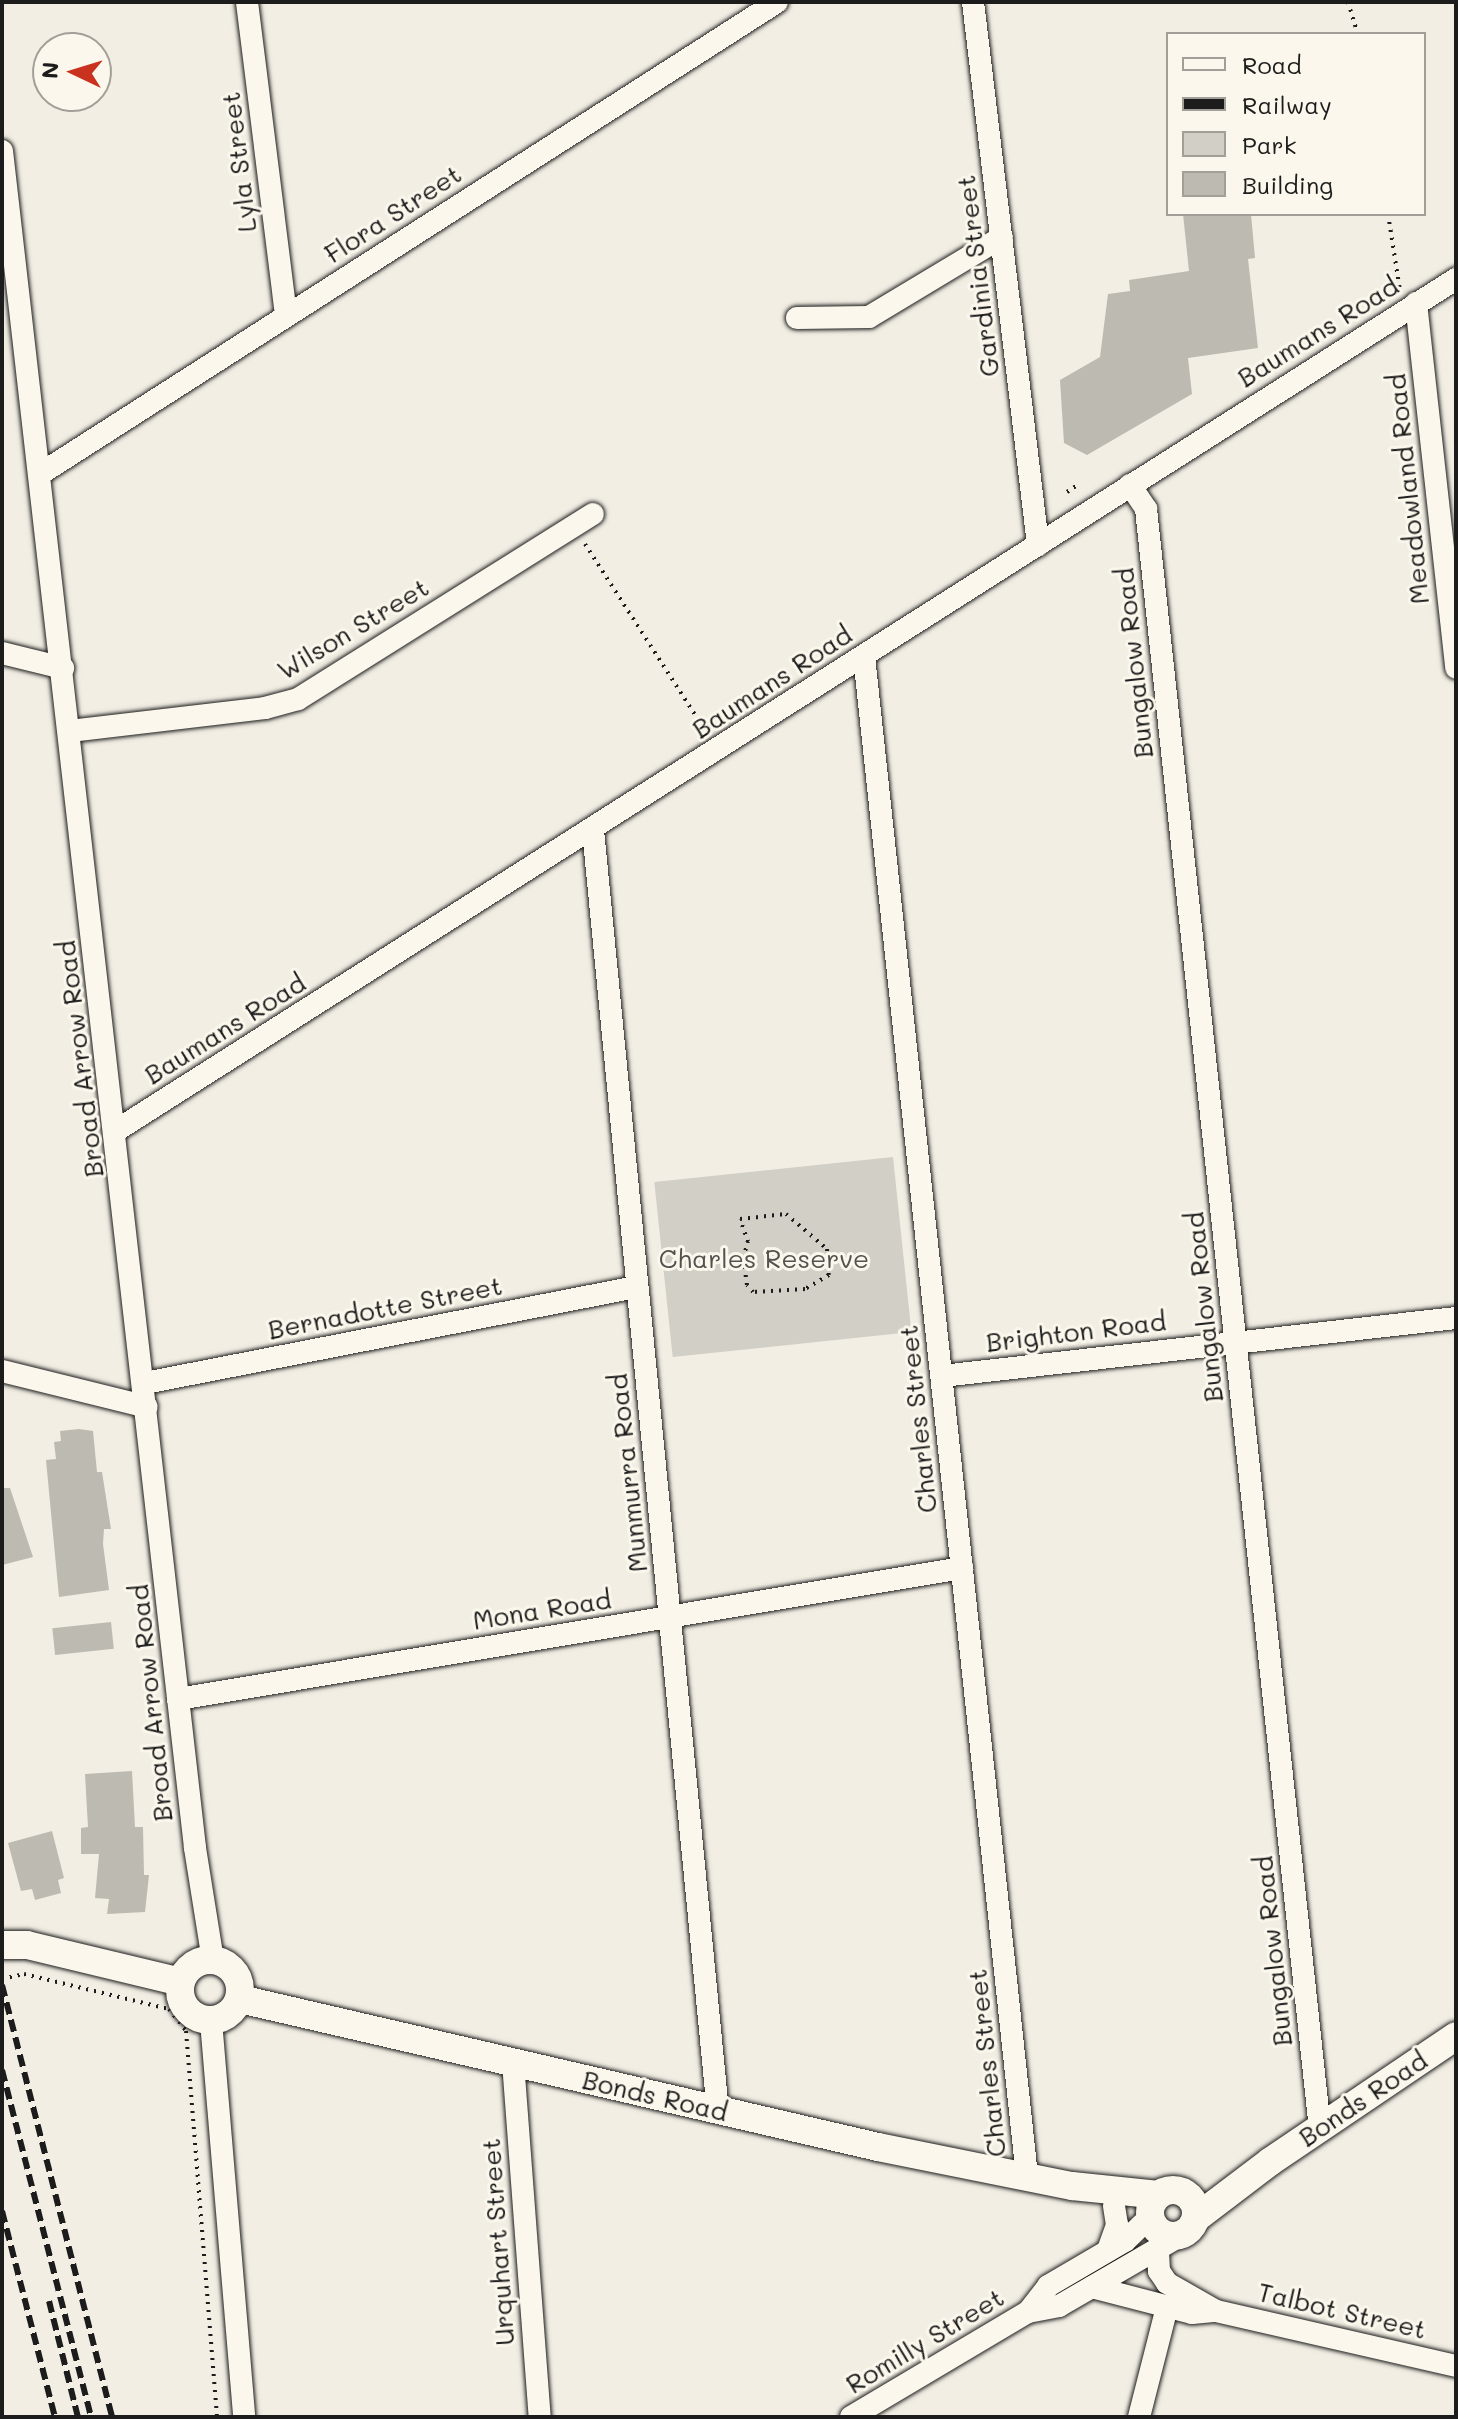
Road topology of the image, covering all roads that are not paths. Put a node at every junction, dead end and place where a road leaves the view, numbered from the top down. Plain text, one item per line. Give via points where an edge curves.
1 (247, 2) edge
2 (777, 2) edge
3 (973, 2) edge
4 (2, 151) edge
5 (1002, 237) junction
6 (1456, 279) edge
7 (1413, 305) junction
8 (286, 315) junction
9 (797, 318) dead end
10 (40, 474) junction
11 (1130, 485) junction
12 (583, 520) road end
13 (1038, 545) junction
14 (2, 653) edge
15 (864, 656) junction
16 (63, 668) junction
17 (1456, 668) edge
18 (70, 731) junction
19 (593, 830) junction
20 (117, 1130) junction
21 (636, 1287) junction
22 (1456, 1318) edge
23 (1236, 1342) junction
24 (2, 1371) edge
25 (942, 1376) junction
26 (145, 1383) junction
27 (147, 1407) junction
28 (962, 1568) junction
29 (671, 1617) junction
30 (178, 1699) junction
31 (2, 1945) edge
32 (213, 1960) junction
33 (181, 1982) junction
34 (240, 1999) junction
35 (211, 2021) junction
36 (1456, 2036) edge
37 (513, 2062) junction
38 (718, 2111) junction
39 (1320, 2128) junction
40 (1271, 2161) junction
41 (1027, 2176) junction
42 (1072, 2186) junction
43 (1160, 2205) junction
44 (1114, 2206) junction
45 (1190, 2226) junction
46 (1108, 2250) junction
47 (1158, 2252) junction
48 (1092, 2287) junction
49 (1167, 2307) junction
50 (1216, 2311) junction
51 (1028, 2312) junction
52 (1456, 2366) edge
53 (244, 2417) edge
54 (540, 2417) edge
55 (851, 2417) edge
56 (1139, 2417) edge

1 - 8 street, Lyla Street
2 - 8 street, Flora Street
3 - 5 street, Gardinia Street
4 - 10 street, Broad Arrow Road
5 - 9 street via 869,317
5 - 13 street, Gardinia Street
6 - 7 street, Baumans Road
7 - 11 street, Baumans Road
7 - 17 street, Meadowland Road
8 - 10 street, Flora Street
10 - 16 street, Broad Arrow Road
11 - 13 street, Baumans Road
11 - 23 street, Bungalow Road via 1146,509
12 - 18 street, Wilson Street via 298,699 265,708
13 - 15 street, Baumans Road
14 - 16 street
15 - 19 street, Baumans Road
15 - 25 street, Charles Street
16 - 18 street, Broad Arrow Road
18 - 20 street, Broad Arrow Road
19 - 20 street, Baumans Road
19 - 21 street, Munmurra Road
20 - 26 street, Broad Arrow Road
21 - 26 street, Bernadotte Street
21 - 29 street, Munmurra Road
22 - 23 street, Brighton Road
23 - 25 street, Brighton Road
23 - 39 street, Bungalow Road
24 - 27 street
25 - 28 street, Charles Street
26 - 27 street, Broad Arrow Road
27 - 30 street, Broad Arrow Road
28 - 29 street, Mona Road
28 - 41 street, Charles Street
29 - 30 street, Mona Road
29 - 38 street, Munmurra Road
30 - 32 street, Broad Arrow Road
31 - 33 main road via 40,1948
32 - 33 main road via 193,1965
32 - 34 main road via 235,1973
33 - 35 main road via 187,2009
34 - 35 main road via 229,2014
34 - 37 main road, Bonds Road
35 - 53 street
36 - 39 main road, Bonds Road
37 - 38 main road, Bonds Road
37 - 54 street, Urquhart Street
38 - 41 main road, Bonds Road
39 - 40 main road, Bonds Road
40 - 43 main road, Bonds Road via 1248,2165 1203,2190
40 - 45 main road, Bonds Road
41 - 42 main road, Bonds Road
42 - 43 main road, Bonds Road
42 - 44 main road, Bonds Road
43 - 44 main road, Bonds Road
43 - 45 main road via 1194,2203
43 - 45 main road via 1162,2234
43 - 46 street, Romilly Street
44 - 46 street via 1117,2225
45 - 47 street, Romilly Street
46 - 51 street, Romilly Street via 1048,2286
47 - 48 street, Romilly Street
47 - 50 street, Talbot Street via 1159,2271 1167,2283
48 - 49 street, Talbot Street
48 - 51 street, Romilly Street via 1059,2306
49 - 50 street, Talbot Street
49 - 56 street
50 - 52 street, Talbot Street
51 - 55 street, Romilly Street

